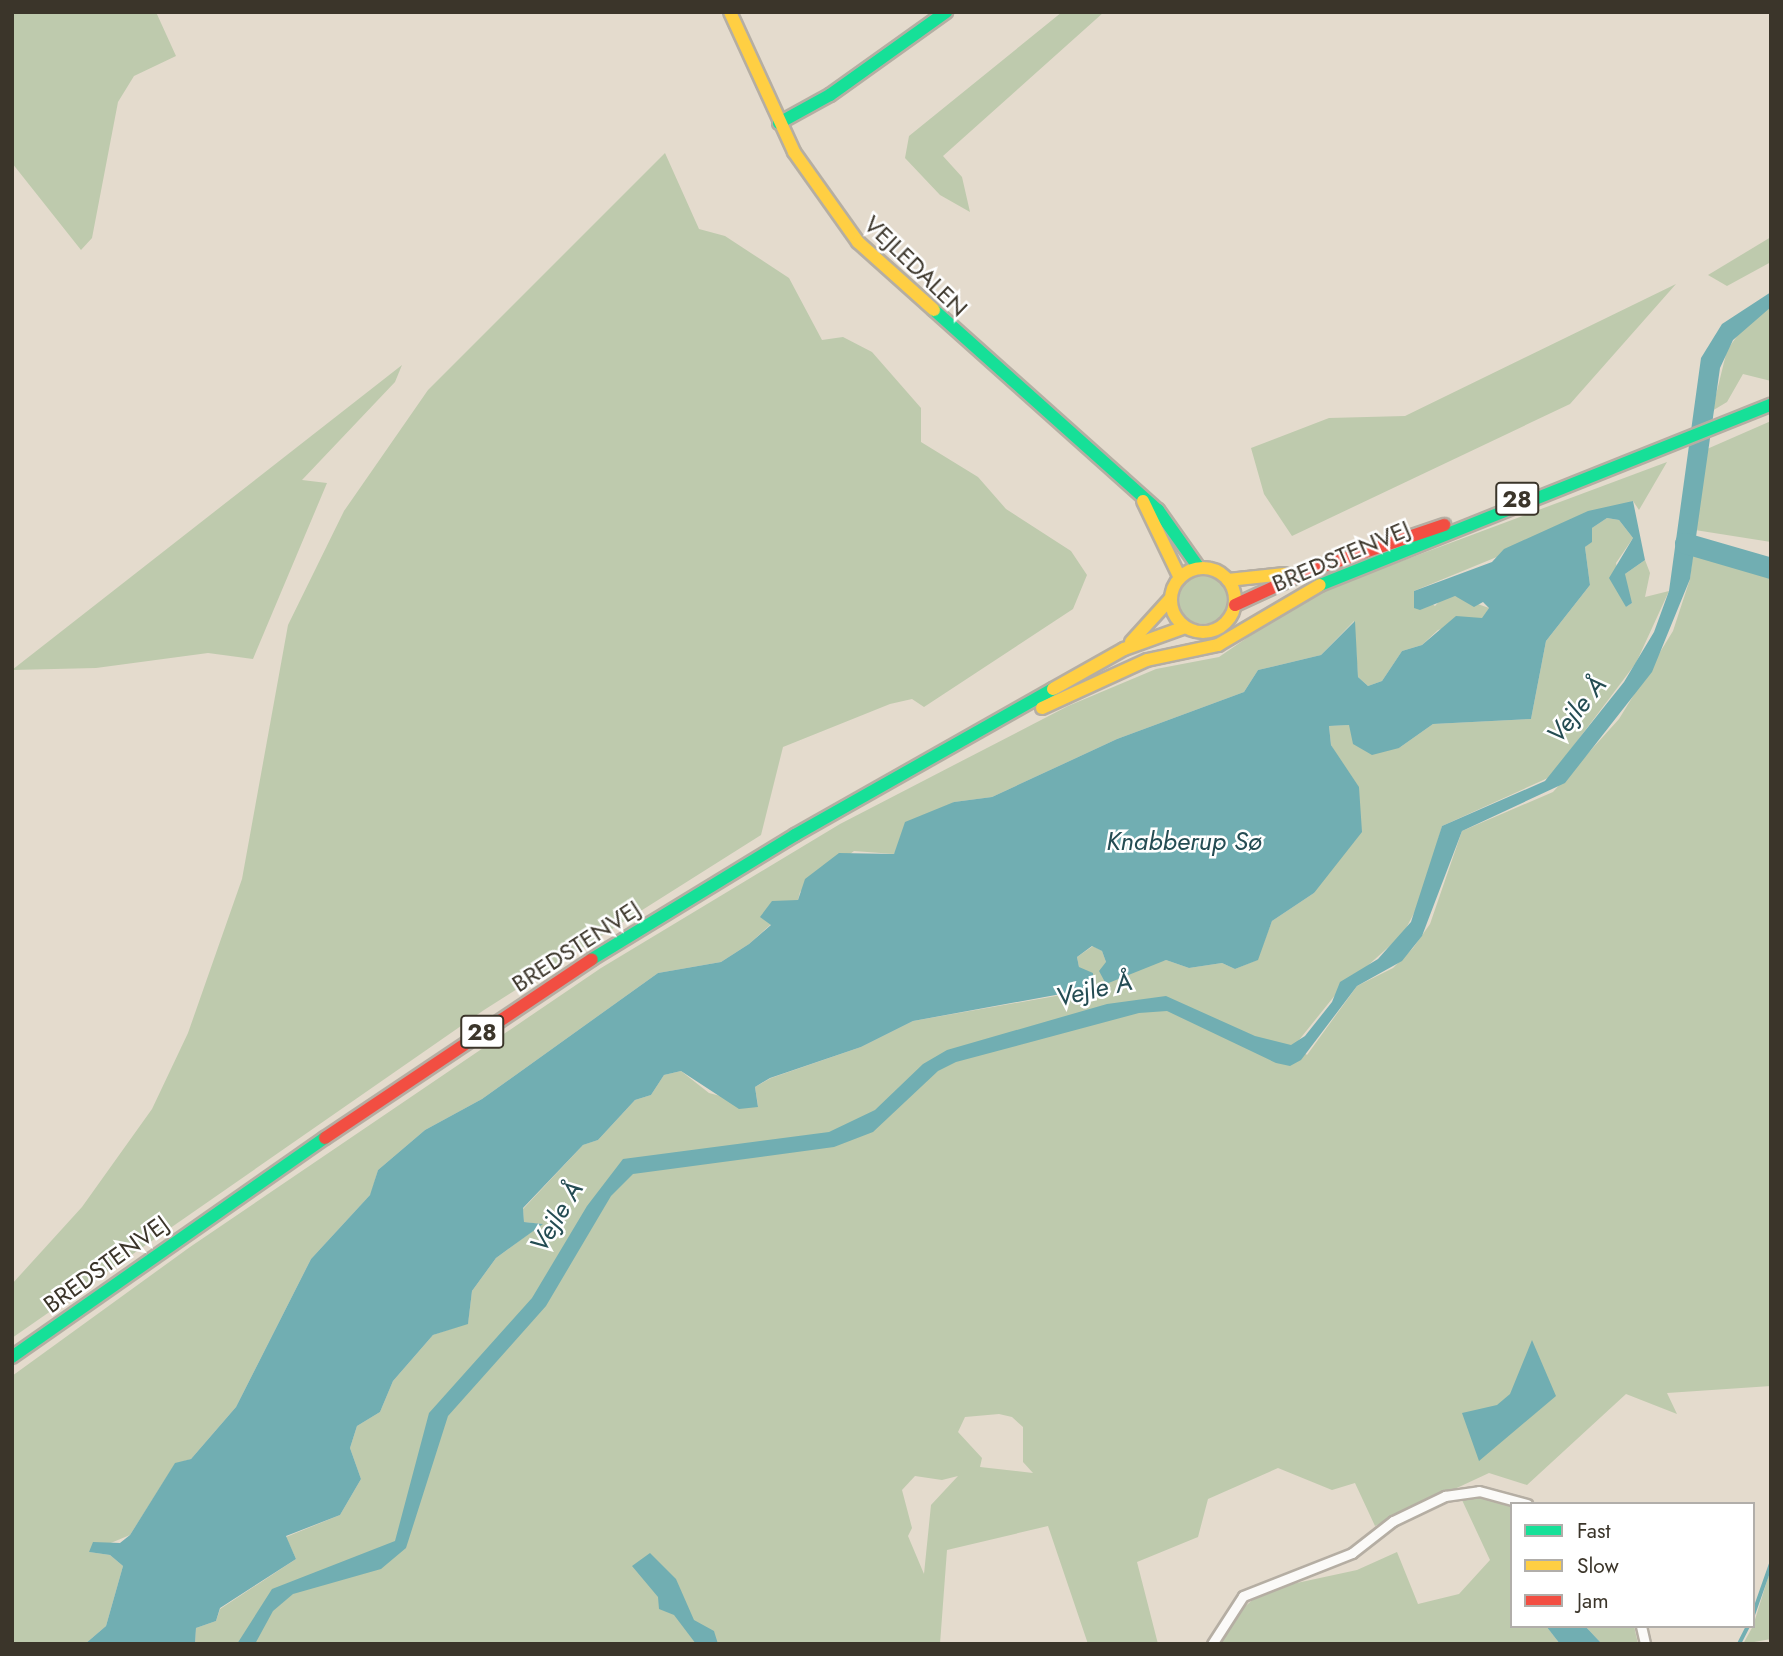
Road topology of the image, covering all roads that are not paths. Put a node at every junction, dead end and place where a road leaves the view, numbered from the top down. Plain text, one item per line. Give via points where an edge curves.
1 (730, 12) edge
2 (946, 12) edge
3 (779, 123) junction
4 (1771, 405) edge
5 (1655, 450) junction
6 (1141, 497) junction
7 (1199, 568) junction
8 (1309, 571) junction
9 (1180, 578) junction
10 (1228, 580) junction
11 (1171, 598) junction
12 (1235, 605) junction
13 (1185, 627) junction
14 (1124, 649) junction
15 (972, 738) junction
16 (12, 1357) edge
17 (1519, 1502) edge
18 (1212, 1644) edge

1 - 3 main road, VEJLEDALEN
2 - 3 main road via 830,95
3 - 6 main road, VEJLEDALEN via 821,197 858,242
4 - 5 main road, BREDSTENVEJ / 28
5 - 8 main road, BREDSTENVEJ / 28
5 - 15 main road, BREDSTENVEJ / 28 via 1291,597 1218,645 1147,660
6 - 7 main road, VEJLEDALEN via 1158,510
6 - 9 main road, VEJLEDALEN
7 - 9 main road
7 - 10 main road, 28
8 - 10 main road, BREDSTENVEJ / 28
8 - 12 main road, BREDSTENVEJ / 28
9 - 11 main road, 28
10 - 12 main road
11 - 13 main road via 1174,614
11 - 14 main road, BREDSTENVEJ / 28
12 - 13 main road, 28 via 1230,618 1213,631
13 - 14 main road, BREDSTENVEJ / 28
14 - 15 main road, BREDSTENVEJ / 28
15 - 16 main road, BREDSTENVEJ / 28 via 795,835 605,951 262,1180
17 - 18 street via 1479,1492 1444,1496 1393,1521 1352,1553 1243,1596

